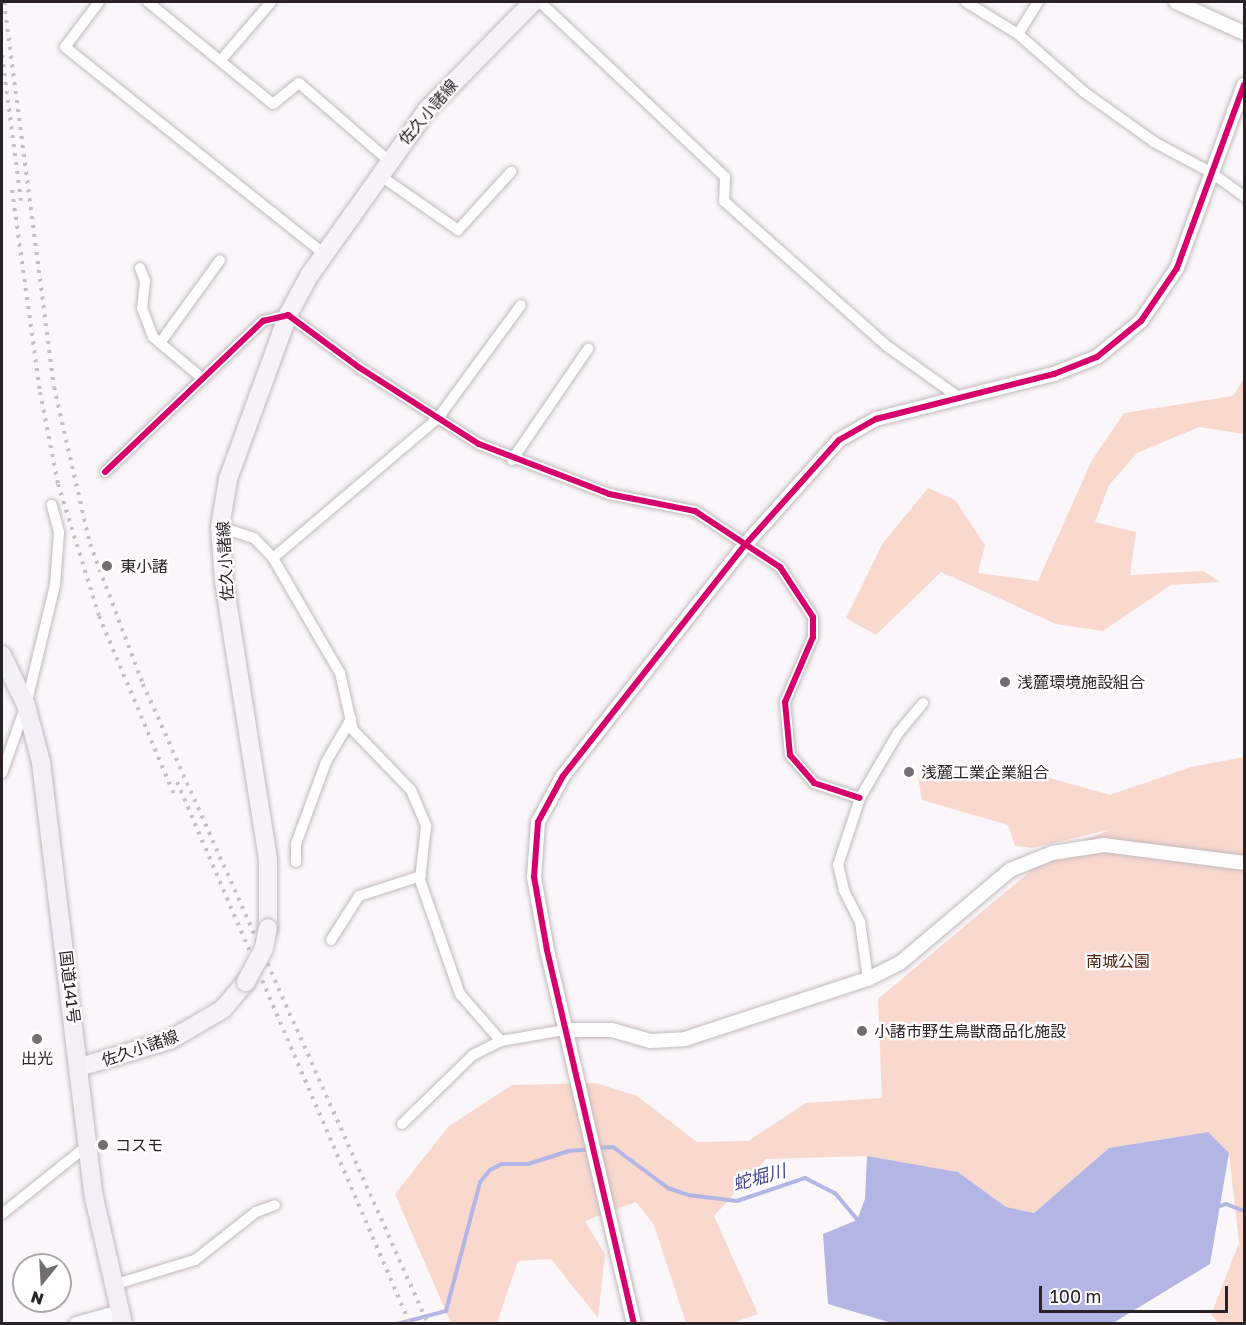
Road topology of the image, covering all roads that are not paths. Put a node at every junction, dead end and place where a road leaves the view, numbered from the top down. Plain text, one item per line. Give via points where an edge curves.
1 (99, 2) edge
2 (271, 2) edge
3 (533, 2) edge
4 (540, 2) edge
5 (966, 2) edge
6 (1038, 2) edge
7 (1176, 2) edge
8 (153, 3) edge
9 (1245, 33) edge
10 (1018, 34) junction
11 (221, 60) junction
12 (1245, 85) edge
13 (383, 167) junction
14 (511, 172) dead end
15 (1212, 173) junction
16 (1245, 196) edge
17 (324, 254) junction
18 (220, 260) dead end
19 (140, 268) dead end
20 (521, 305) dead end
21 (288, 315) junction
22 (160, 343) junction
23 (588, 349) dead end
24 (203, 379) junction
25 (961, 399) junction
26 (438, 418) junction
27 (512, 460) junction
28 (105, 472) dead end
29 (52, 505) dead end
30 (220, 527) junction
31 (745, 545) junction
32 (273, 558) junction
33 (2, 655) edge
34 (923, 703) dead end
35 (26, 705) junction
36 (351, 719) junction
37 (2, 773) edge
38 (860, 798) junction
39 (296, 861) dead end
40 (1245, 863) edge
41 (421, 876) junction
42 (331, 940) dead end
43 (868, 979) junction
44 (565, 1030) junction
45 (501, 1041) junction
46 (80, 1067) junction
47 (402, 1124) dead end
48 (87, 1146) junction
49 (275, 1205) dead end
50 (2, 1214) edge
51 (113, 1285) junction
52 (121, 1318) edge
53 (76, 1323) edge
54 (634, 1323) edge

1 - 17 street via 65,47
2 - 11 street
3 - 13 main road, 佐久小諸線 via 427,110
4 - 25 street via 725,177 724,201 887,346
5 - 10 street
6 - 10 street
7 - 9 street
8 - 11 street
10 - 15 street via 1084,93 1154,142
11 - 13 street via 273,104 299,83
12 - 15 street
13 - 14 street via 458,230
13 - 17 main road, 佐久小諸線
15 - 16 street
15 - 25 street via 1177,268 1160,298 1123,338 1097,357 1054,374
17 - 21 main road, 佐久小諸線
18 - 22 street
19 - 22 street via 145,281 142,308 153,337
20 - 26 street
21 - 24 street via 263,321
21 - 26 street
21 - 30 main road, 佐久小諸線 via 228,479
22 - 24 street
23 - 27 street
24 - 28 street
25 - 31 street via 876,419 839,440
26 - 27 street
26 - 32 street
27 - 31 street via 609,494 695,511
29 - 35 street via 59,532 55,585
30 - 32 street via 255,538
30 - 46 main road, 佐久小諸線, bridge via 224,582 268,859 268,928 264,948 246,982 223,1009 170,1040
31 - 38 street via 780,567 813,617 813,638 785,702 790,755 814,783
31 - 44 street via 563,776 538,822 534,877
32 - 36 street via 339,673
33 - 35 highway, 国道141号
34 - 38 street via 898,733
35 - 37 street
35 - 46 highway, 国道141号 via 41,762
36 - 39 street via 326,762 296,844
36 - 41 street via 354,730 411,789 426,826
38 - 43 street via 838,865 844,890 860,922
40 - 43 street via 1104,845 1052,853 1010,870 900,963
41 - 42 street via 359,896
41 - 45 street via 460,994
43 - 44 street via 685,1039 650,1041 612,1030
44 - 45 street
44 - 54 street
45 - 47 street via 473,1055
46 - 48 highway, 国道141号
48 - 50 street
48 - 51 highway, 国道141号
49 - 51 street via 256,1212 195,1260
51 - 52 highway, 国道141号
52 - 53 main road

